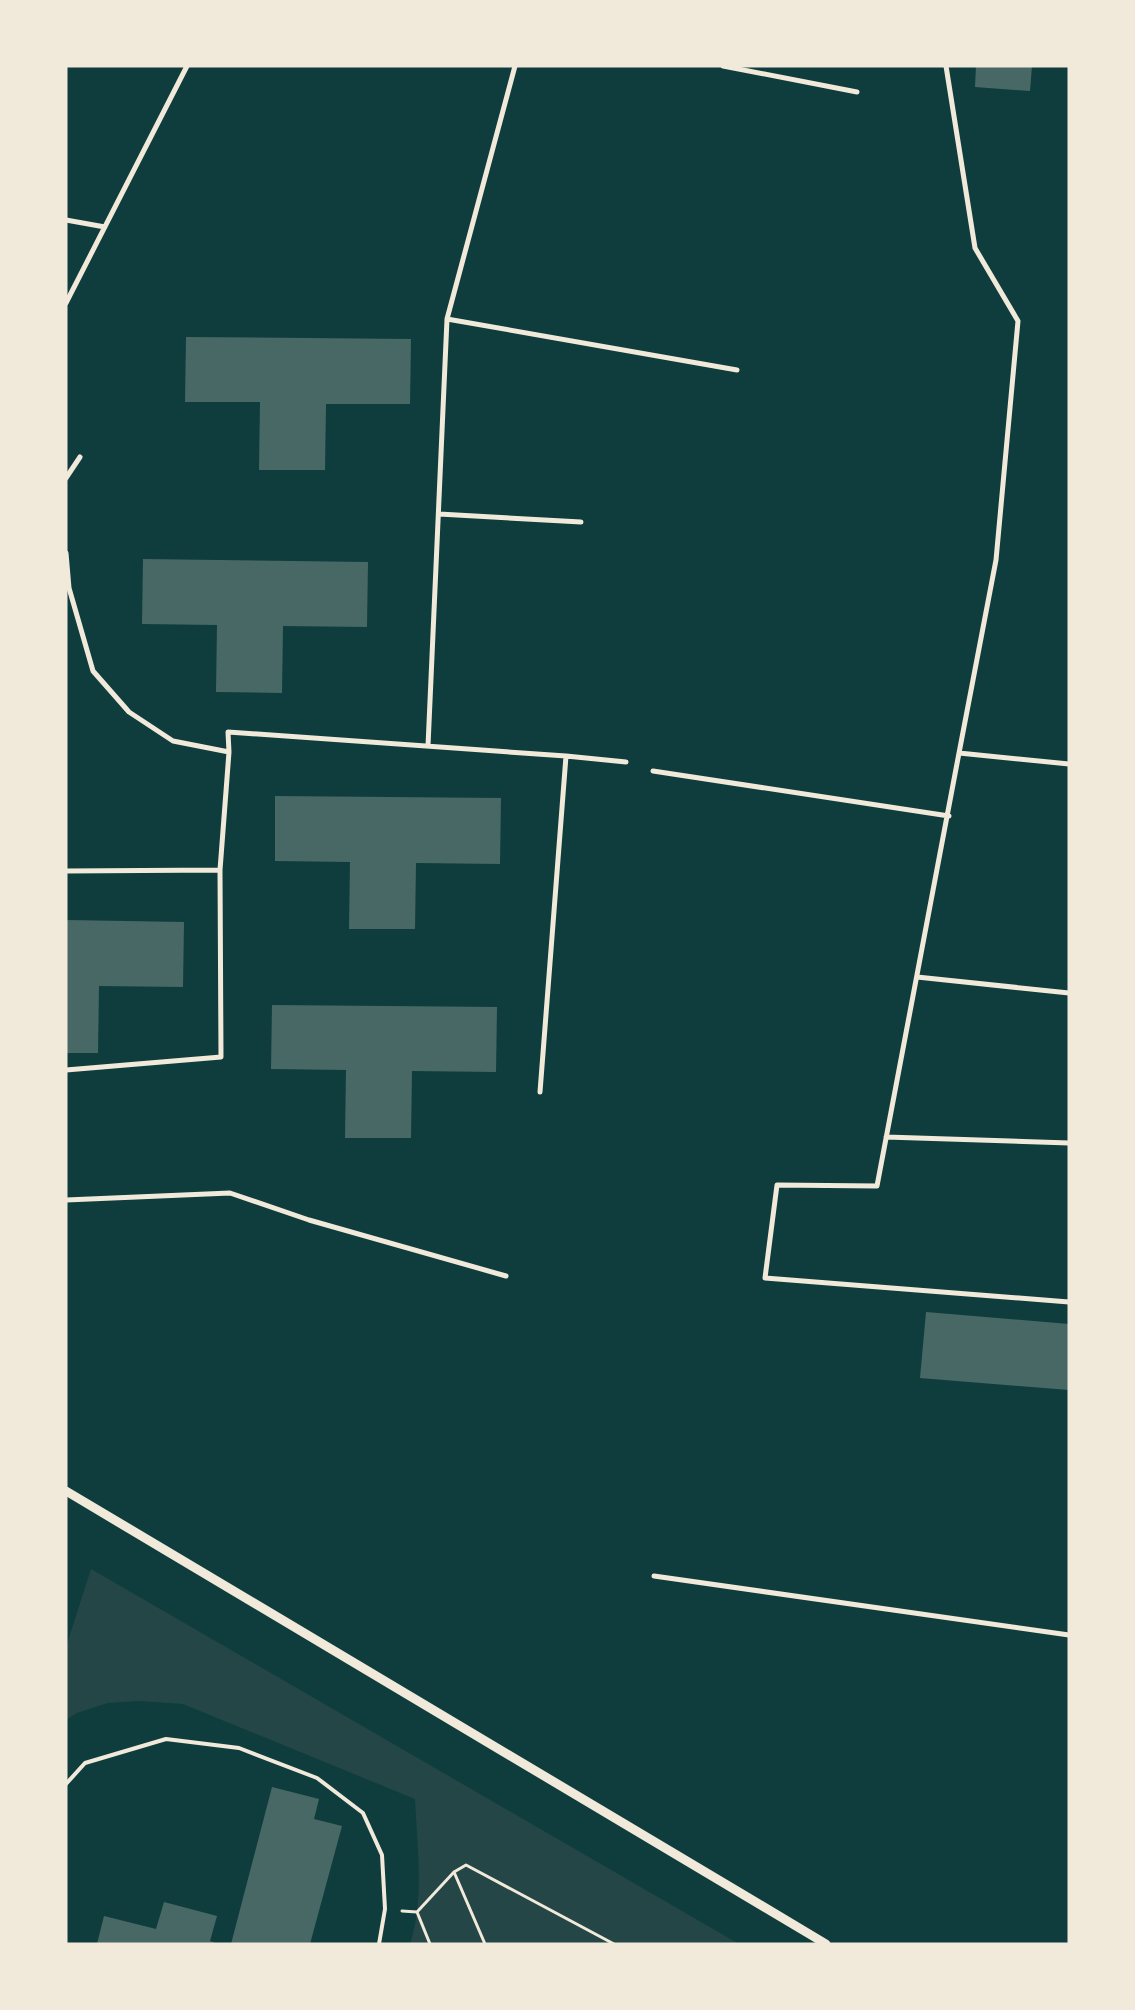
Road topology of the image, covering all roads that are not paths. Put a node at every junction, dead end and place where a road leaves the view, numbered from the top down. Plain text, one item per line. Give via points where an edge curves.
1 (187, 66) edge
2 (515, 66) edge
3 (723, 66) edge
4 (946, 66) edge
5 (857, 92) dead end
6 (66, 220) edge
7 (105, 227) junction
8 (66, 303) edge
9 (447, 319) junction
10 (737, 370) dead end
11 (80, 456) dead end
12 (66, 478) edge
13 (438, 514) junction
14 (582, 522) dead end
15 (66, 553) edge
16 (428, 746) junction
17 (229, 752) junction
18 (959, 753) junction
19 (566, 756) junction
20 (626, 762) dead end
21 (1069, 764) edge
22 (653, 771) dead end
23 (949, 816) junction
24 (220, 870) junction
25 (66, 871) edge
26 (917, 976) junction
27 (1069, 993) edge
28 (66, 1070) edge
29 (540, 1092) dead end
30 (886, 1137) junction
31 (1069, 1142) edge
32 (66, 1200) edge
33 (506, 1276) dead end
34 (1069, 1302) edge
35 (66, 1491) edge
36 (654, 1576) dead end
37 (1069, 1634) edge
38 (66, 1784) edge
39 (379, 1944) edge
40 (826, 1944) edge

1 - 7 street
2 - 9 street
3 - 5 street
4 - 18 street via 975,248 1018,322 996,560
6 - 7 street
7 - 8 street
9 - 10 street
9 - 13 street
11 - 12 street
13 - 14 street
13 - 16 street
15 - 17 street via 69,588 93,671 129,712 173,741
16 - 17 street via 228,732
16 - 19 street
17 - 24 street
18 - 21 street
18 - 23 street
19 - 20 street
19 - 29 street
22 - 23 street
23 - 26 street
24 - 25 street
24 - 28 street via 221,1057
26 - 27 street
26 - 30 street
30 - 31 street
30 - 34 street via 877,1186 776,1185 765,1278
32 - 33 street via 230,1193 309,1220
35 - 40 street
36 - 37 street
38 - 39 lane via 85,1763 166,1740 239,1748 317,1778 363,1812 382,1855 385,1908

